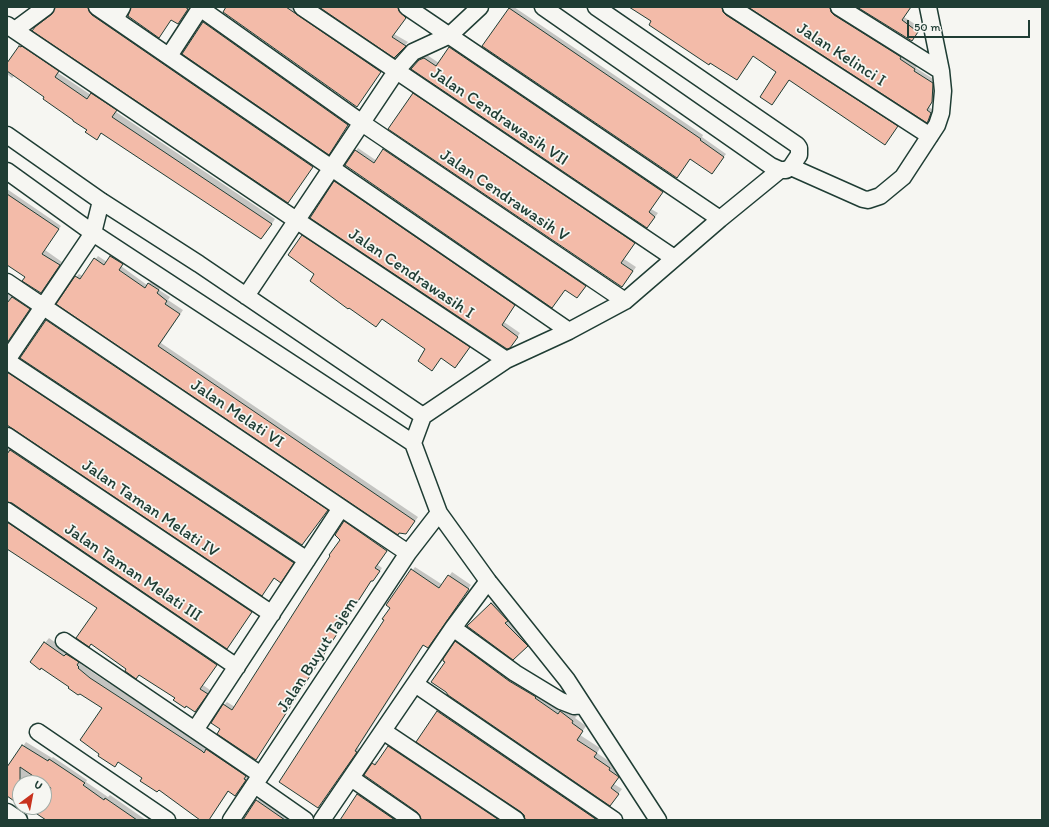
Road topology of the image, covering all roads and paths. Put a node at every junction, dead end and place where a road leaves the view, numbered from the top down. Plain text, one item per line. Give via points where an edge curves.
1 (46, 7) edge
2 (97, 7) edge
3 (302, 7) edge
4 (407, 7) edge
5 (480, 7) edge
6 (543, 7) edge
7 (731, 7) edge
8 (839, 7) edge
9 (928, 7) edge
10 (200, 8) edge
11 (604, 9) edge
12 (119, 13) edge
13 (11, 28) edge
14 (450, 35) junction
15 (169, 56) junction
16 (397, 70) junction
17 (941, 71) junction
18 (362, 123) junction
19 (7, 135) edge
20 (930, 136) junction
21 (331, 167) junction
22 (785, 169) junction
23 (7, 171) edge
24 (102, 201) junction
25 (720, 219) junction
26 (296, 220) junction
27 (93, 233) junction
28 (674, 258) junction
29 (7, 282) edge
30 (246, 296) junction
31 (625, 301) junction
32 (44, 306) junction
33 (569, 331) junction
34 (7, 360) edge
35 (506, 360) junction
36 (423, 416) junction
37 (7, 436) edge
38 (413, 442) junction
39 (341, 508) junction
40 (7, 511) edge
41 (439, 513) junction
42 (408, 553) junction
43 (307, 560) junction
44 (488, 581) junction
45 (272, 614) junction
46 (453, 628) junction
47 (64, 642) dead end
48 (237, 667) junction
49 (415, 684) junction
50 (583, 705) junction
51 (196, 730) junction
52 (383, 731) junction
53 (38, 732) dead end
54 (351, 778) junction
55 (258, 780) junction
56 (7, 812) edge
57 (19, 820) edge
58 (167, 820) edge
59 (231, 820) edge
60 (305, 820) edge
61 (322, 820) edge
62 (412, 820) edge
63 (516, 820) edge
64 (614, 820) edge
65 (658, 820) edge

1 - 13 street
2 - 12 street
3 - 16 street, Jalan Cendrawasih VII
4 - 14 street
5 - 14 street
6 - 22 street via 771,166
7 - 20 street, Jalan Kelinci I
8 - 17 street
9 - 17 street
10 - 15 street
10 - 18 street, Jalan Cendrawasih V
11 - 22 street via 797,144 799,155
12 - 15 street
13 - 26 street, Jalan Cendrawasih I
14 - 16 street via 414,52
14 - 25 street
15 - 21 street
16 - 18 street
16 - 28 street, Jalan Cendrawasih VII
17 - 20 street via 941,113
18 - 21 street
18 - 31 street, Jalan Cendrawasih V
19 - 24 street
20 - 22 street via 903,177 874,199 863,199
21 - 26 street
21 - 33 street
22 - 25 street
23 - 27 street
24 - 27 street
24 - 30 street
25 - 28 street
26 - 30 street
26 - 35 street, Jalan Cendrawasih I
27 - 32 street
27 - 38 street
28 - 31 street
29 - 32 street, Jalan Melati VI
30 - 36 street
31 - 33 street
32 - 34 street
32 - 39 street, Jalan Melati VI
33 - 35 street
34 - 43 street
35 - 36 street
36 - 38 street
37 - 45 street, Jalan Taman Melati IV
38 - 41 street
39 - 42 street, Jalan Melati VI
39 - 43 street
40 - 48 street, Jalan Taman Melati III
41 - 42 street, Jalan Buyut Tajem
41 - 44 street
42 - 55 street, Jalan Buyut Tajem
43 - 45 street
44 - 46 street
44 - 50 street via 567,680
45 - 48 street
46 - 49 street
46 - 50 street via 514,673 560,701 574,706
47 - 51 street
48 - 51 street
49 - 52 street
49 - 64 street
50 - 65 street
51 - 55 street
52 - 54 street
52 - 63 street
53 - 58 street
54 - 61 street
54 - 62 street
55 - 59 street, Jalan Buyut Tajem
55 - 60 street
56 - 57 street

